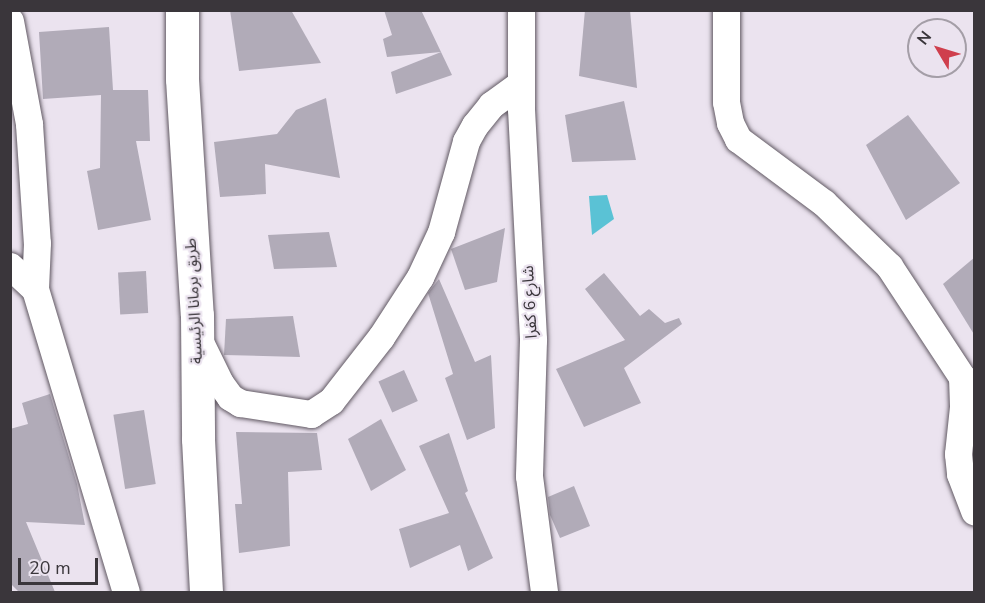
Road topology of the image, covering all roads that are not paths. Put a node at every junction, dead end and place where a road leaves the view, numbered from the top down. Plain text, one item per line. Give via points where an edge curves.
1 (182, 10) edge
2 (521, 10) edge
3 (726, 10) edge
4 (10, 21) edge
5 (521, 83) junction
6 (10, 266) edge
7 (35, 289) junction
8 (197, 336) junction
9 (968, 384) edge
10 (975, 511) edge
11 (126, 592) edge
12 (206, 592) edge
13 (544, 592) edge

1 - 8 main road, طريق برمانا الرئيسية via 182,90
2 - 5 street, شارع 6 كفرا
3 - 9 street via 726,102 738,139 824,203 889,266
4 - 7 street via 29,124 37,243
5 - 8 street via 491,105 475,125 466,141 441,232 420,277 381,337 331,401 311,414 240,403 220,383
5 - 13 street, شارع 6 كفرا via 532,340 529,476
6 - 7 street
7 - 11 street
8 - 12 main road, طريق برمانا الرئيسية
9 - 10 street via 958,454 960,474

